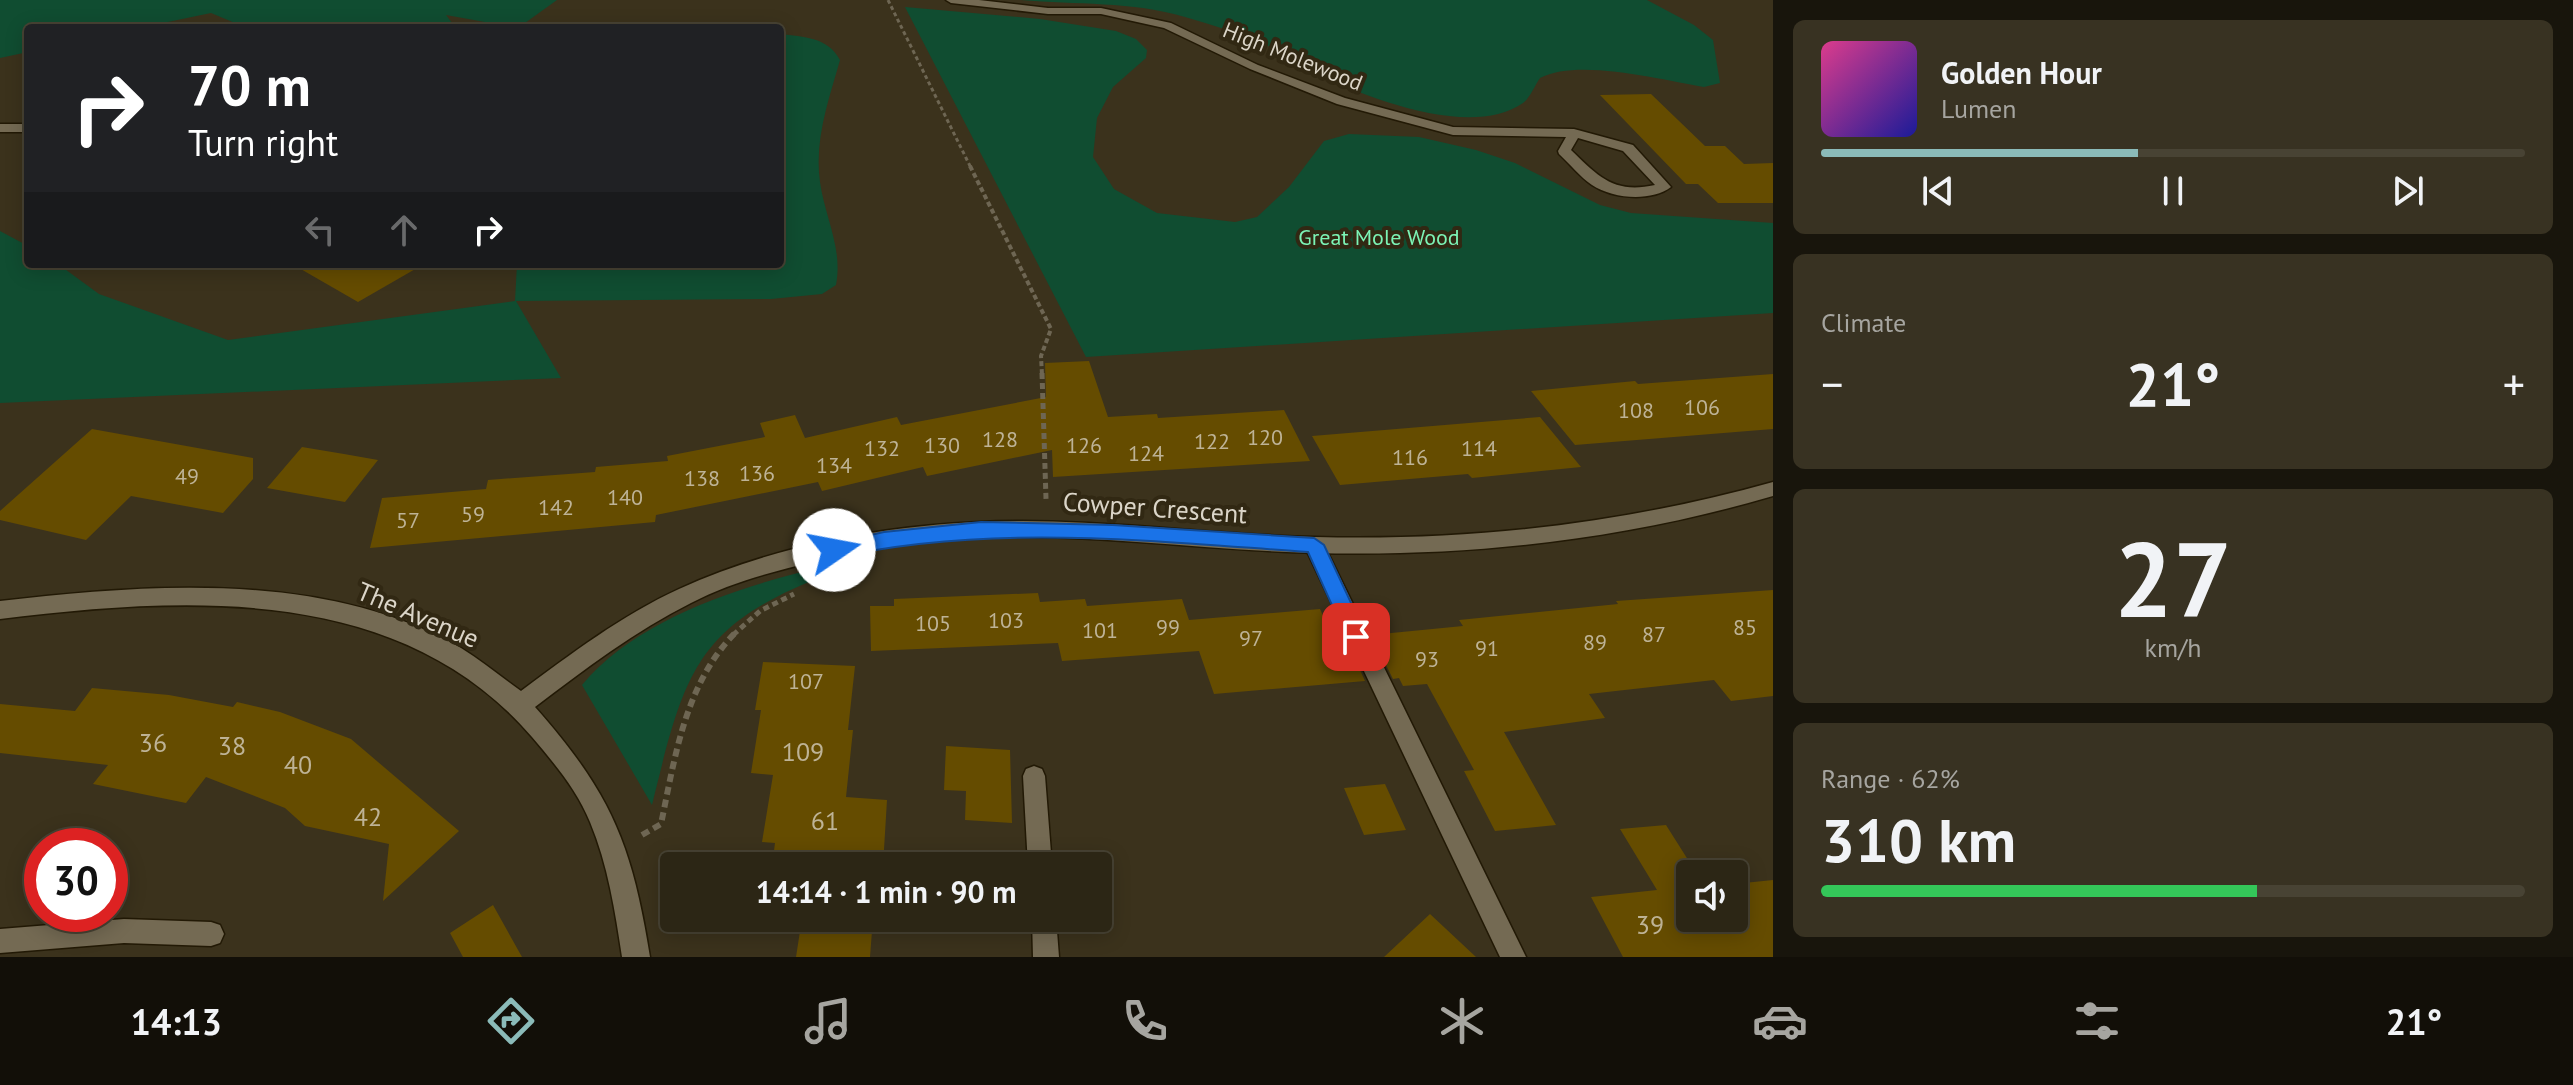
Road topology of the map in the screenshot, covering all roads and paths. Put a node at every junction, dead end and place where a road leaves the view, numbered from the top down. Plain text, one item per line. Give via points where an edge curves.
1 (888, 0) edge
2 (951, 0) edge
3 (0, 128) edge
4 (24, 128) edge
5 (1574, 133) junction
6 (1773, 489) edge
7 (1047, 529) junction
8 (1314, 545) junction
9 (795, 593) dead end
10 (0, 610) edge
11 (521, 704) junction
12 (1034, 776) dead end
13 (614, 852) junction
14 (1039, 852) edge
15 (1045, 932) edge
16 (211, 934) dead end
17 (0, 941) edge
18 (636, 957) edge
19 (1046, 957) edge
20 (1513, 957) edge

1 - 7 path via 1051,329 1041,356
2 - 5 lane, High Molewood via 1101,11 1167,25 1341,101 1453,131
3 - 4 street
5 - 5 lane, High Molewood via 1564,151 1598,183 1633,194 1664,187 1628,148
6 - 8 street, Cowper Crescent via 1675,516 1598,528 1441,542
7 - 8 street, Cowper Crescent
7 - 11 street, Cowper Crescent via 981,529 884,540 743,573 632,626
8 - 20 lane
9 - 13 path via 756,614 707,664 683,722 661,824
10 - 11 street, The Avenue via 209,594 330,609 452,654
11 - 13 street, The Avenue via 581,781
12 - 14 lane
13 - 18 street, The Avenue
15 - 19 lane
16 - 17 lane via 124,931

